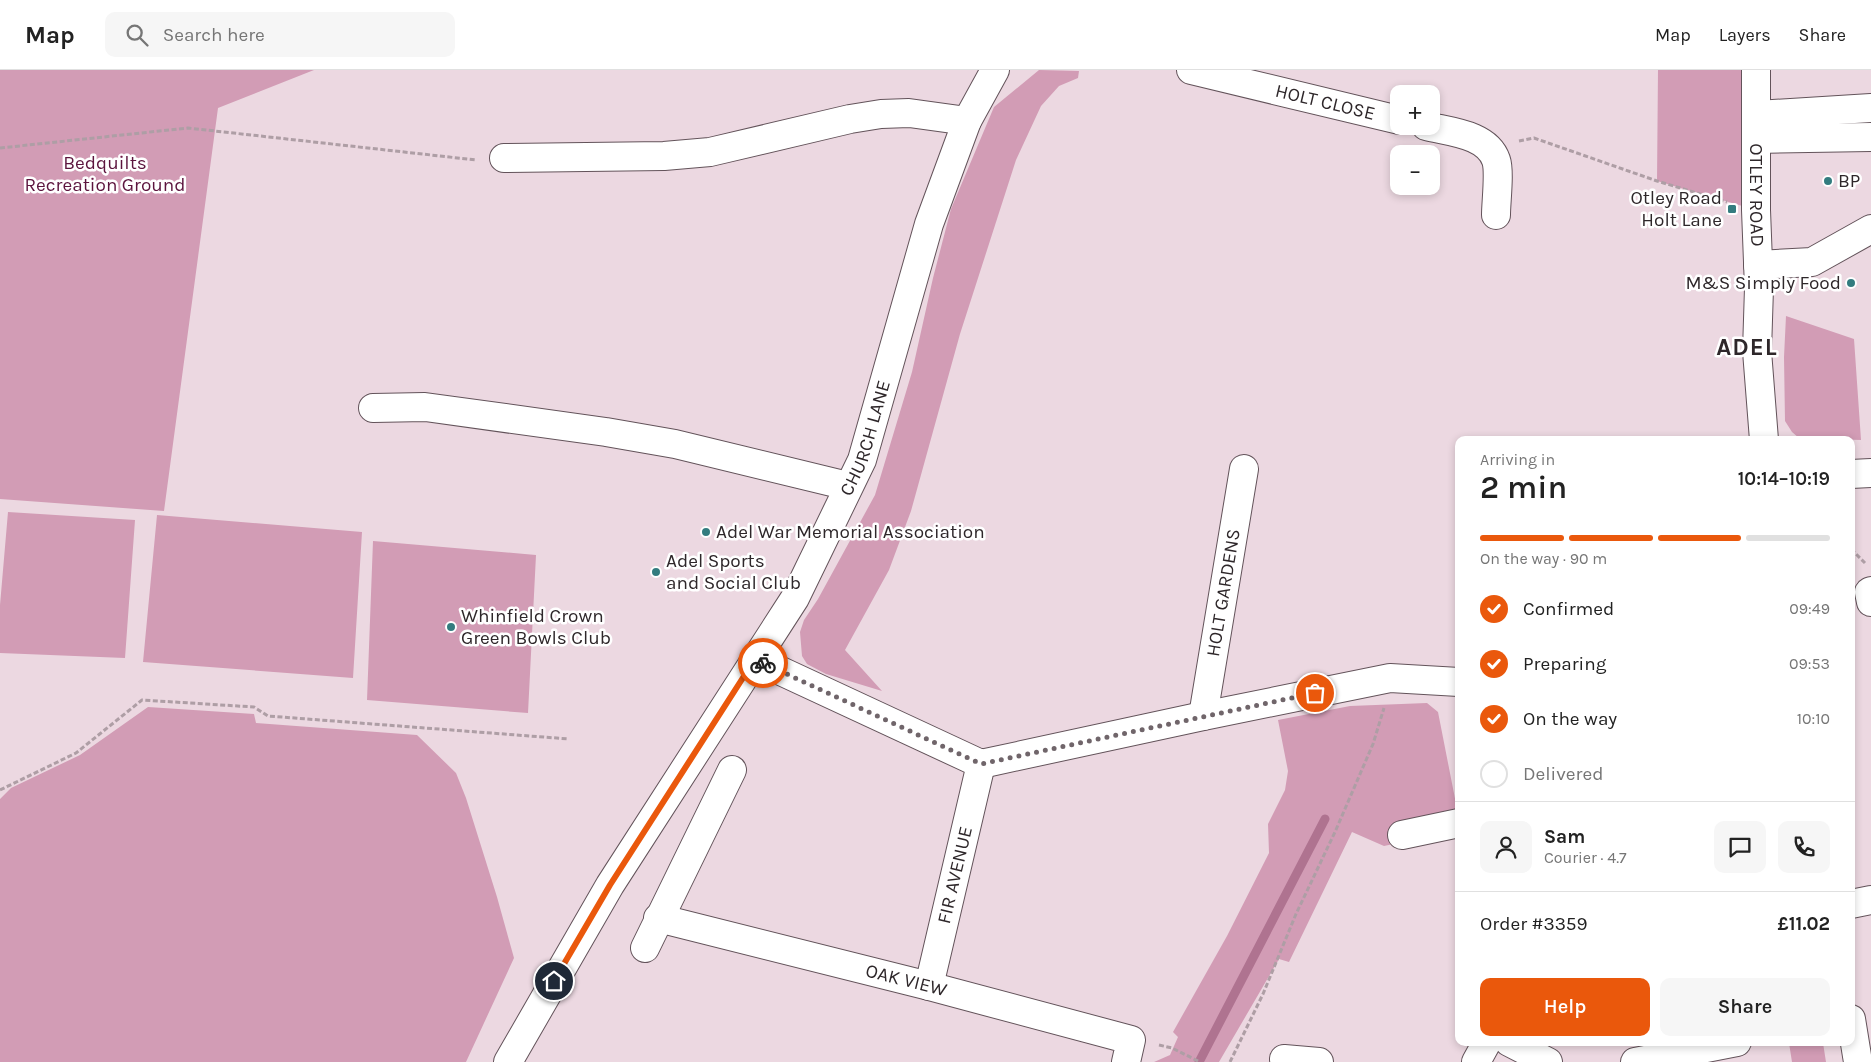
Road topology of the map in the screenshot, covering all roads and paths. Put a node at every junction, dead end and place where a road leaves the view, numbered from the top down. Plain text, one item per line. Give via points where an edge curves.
1 (995, 70) edge
2 (1191, 70) edge
3 (1756, 70) edge
4 (1871, 108) edge
5 (1390, 118) edge
6 (967, 121) junction
7 (1757, 127) junction
8 (1440, 129) edge
9 (1871, 137) edge
10 (1489, 146) junction
11 (0, 148) edge
12 (504, 158) joint
13 (1756, 210) junction
14 (1496, 215) dead end
15 (1871, 229) edge
16 (1758, 265) junction
17 (372, 408) dead end
18 (1764, 436) edge
19 (1244, 470) dead end
20 (1871, 472) edge
21 (1855, 474) edge
22 (848, 486) junction
23 (1871, 591) edge
24 (1871, 602) edge
25 (755, 659) junction
26 (1390, 678) junction
27 (1455, 689) edge
28 (1203, 716) junction
29 (569, 739) dead end
30 (981, 764) junction
31 (732, 770) dead end
32 (0, 790) edge
33 (1455, 824) edge
34 (1402, 835) dead end
35 (1871, 900) edge
36 (1855, 903) edge
37 (658, 918) junction
38 (645, 948) dead end
39 (929, 986) junction
40 (1855, 1044) edge
41 (1485, 1046) edge
42 (1518, 1046) edge
43 (1717, 1046) edge
44 (1172, 1048) dead end
45 (1284, 1059) dead end
46 (508, 1062) edge
47 (1126, 1062) edge
48 (1200, 1062) edge
49 (1230, 1062) edge
50 (1319, 1062) edge
51 (1476, 1062) edge
52 (1548, 1062) edge
53 (1635, 1062) edge
54 (1858, 1062) edge

1 - 6 main road, CHURCH LANE
2 - 5 main road, HOLT CLOSE
3 - 7 main road, OTLEY ROAD
4 - 7 main road
6 - 12 main road via 909,113 881,114 710,152 664,156
6 - 22 main road, CHURCH LANE via 929,224 862,460
7 - 9 main road
7 - 13 main road, OTLEY ROAD
8 - 10 main road via 1472,137
10 - 13 path via 1534,138 1657,181
10 - 14 main road via 1497,161
11 - 12 path via 188,128 478,160
13 - 16 main road, OTLEY ROAD
15 - 16 main road via 1812,262
16 - 18 main road, OTLEY ROAD via 1757,351
17 - 22 main road via 425,407 606,432 675,444
19 - 28 main road, HOLT GARDENS
20 - 21 main road
22 - 25 main road, CHURCH LANE via 795,598
23 - 24 main road
25 - 30 main road
25 - 46 main road, CHURCH LANE via 610,885
26 - 27 main road
26 - 28 main road
26 - 49 path via 1373,744
28 - 30 main road
29 - 32 path via 268,716 254,707 142,700 76,754
30 - 39 main road, FIR AVENUE
31 - 37 main road
33 - 34 main road
35 - 36 main road
37 - 38 main road
37 - 39 main road, OAK VIEW
39 - 47 main road, OAK VIEW via 1131,1040
40 - 54 main road
41 - 51 main road
42 - 52 main road
43 - 53 main road
44 - 48 path
45 - 50 main road

